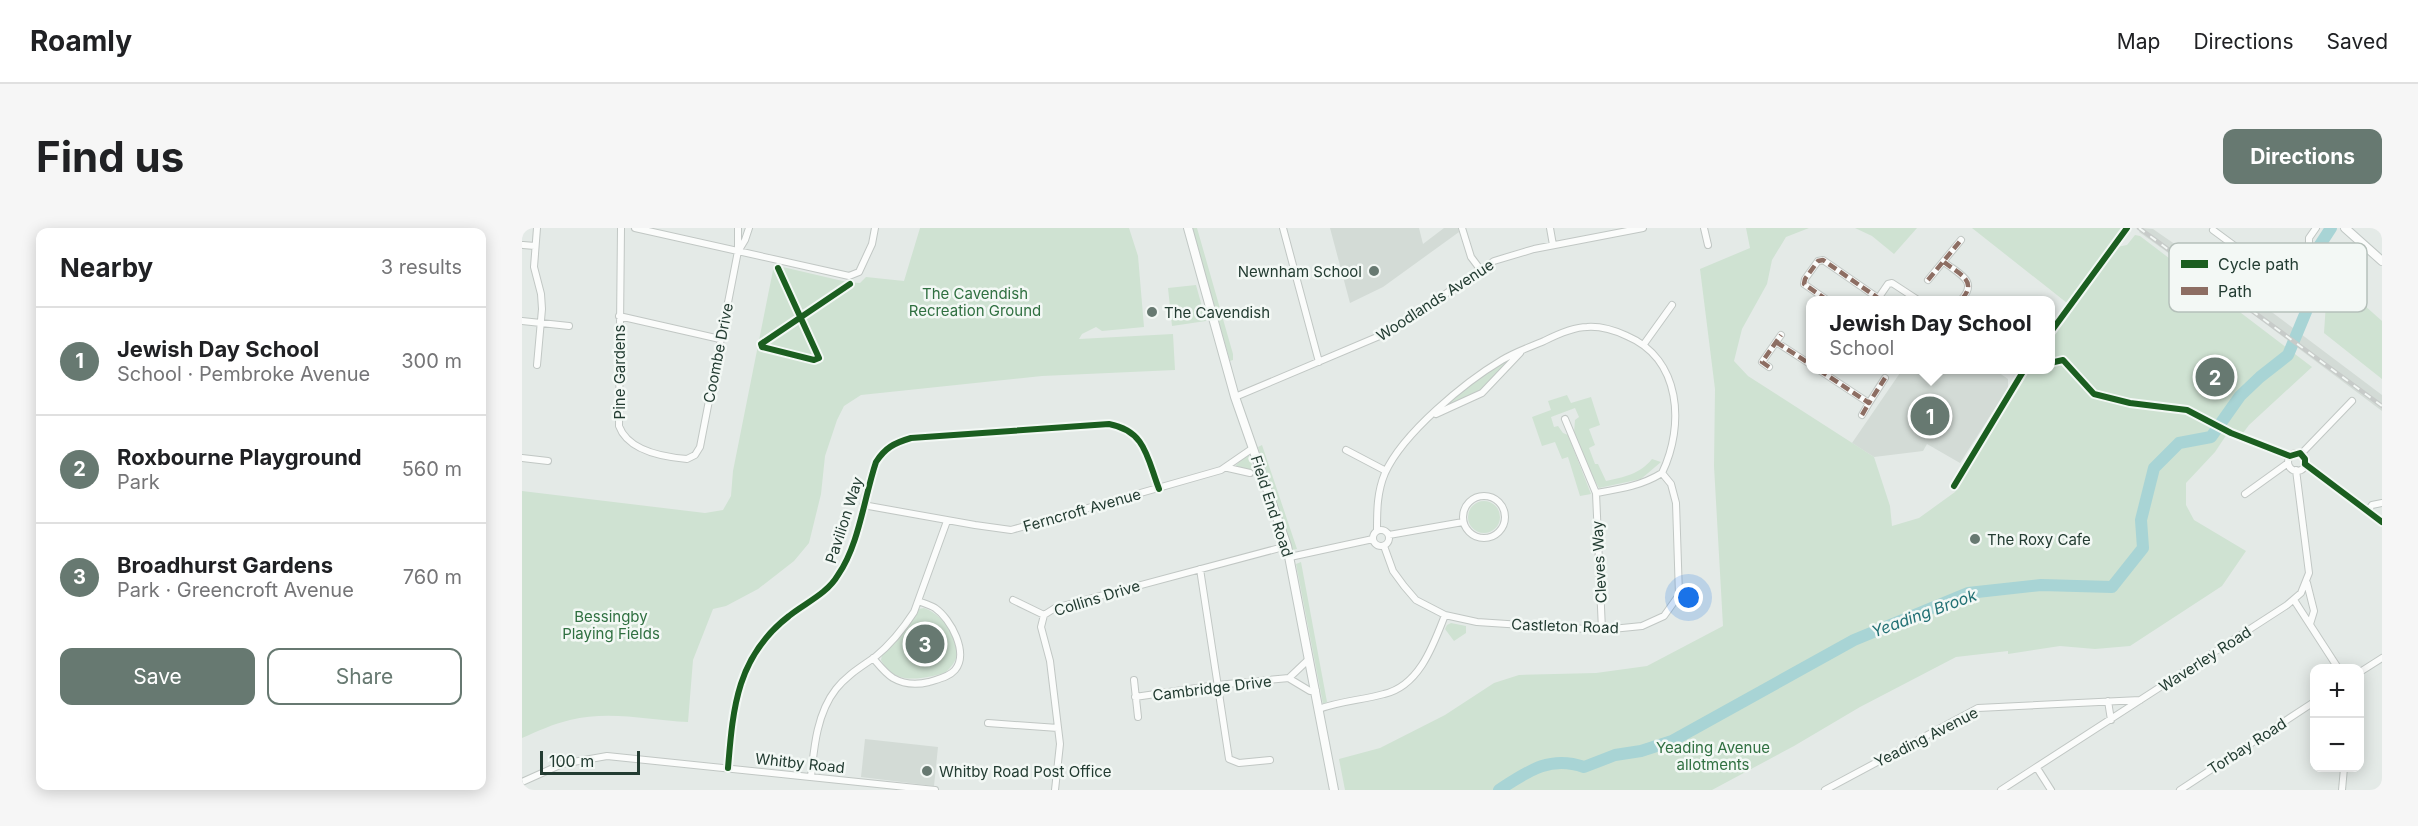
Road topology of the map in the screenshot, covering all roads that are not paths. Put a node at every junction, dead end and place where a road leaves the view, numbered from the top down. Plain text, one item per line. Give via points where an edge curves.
1 (537, 228) edge
2 (621, 228) edge
3 (635, 228) edge
4 (738, 228) edge
5 (749, 228) edge
6 (875, 228) edge
7 (1188, 228) edge
8 (1283, 228) edge
9 (1462, 228) edge
10 (1550, 228) edge
11 (1642, 228) edge
12 (1704, 228) edge
13 (2127, 228) edge
14 (2316, 228) edge
15 (2345, 228) edge
16 (1634, 229) edge
17 (2213, 230) dead end
18 (1961, 240) dead end
19 (2231, 243) tunnel mouth
20 (2309, 243) edge
21 (2362, 243) edge
22 (523, 245) edge
23 (1553, 245) junction
24 (1708, 245) dead end
25 (535, 246) junction
26 (2367, 248) edge
27 (738, 251) junction
28 (2382, 261) edge
29 (1944, 262) junction
30 (1480, 269) junction
31 (1928, 280) dead end
32 (1821, 296) edge
33 (1874, 296) edge
34 (1880, 296) edge
35 (1912, 296) edge
36 (1965, 296) edge
37 (1672, 305) dead end
38 (619, 316) junction
39 (522, 321) edge
40 (542, 323) junction
41 (569, 326) dead end
42 (2055, 326) edge
43 (1781, 335) dead end
44 (720, 339) junction
45 (1776, 342) junction
46 (1644, 344) junction
47 (1523, 350) junction
48 (1806, 361) edge
49 (1319, 362) junction
50 (537, 366) dead end
51 (1769, 367) dead end
52 (1832, 374) edge
53 (2021, 374) edge
54 (1885, 378) dead end
55 (1235, 397) junction
56 (2352, 401) dead end
57 (1869, 403) junction
58 (1862, 415) dead end
59 (1564, 419) dead end
60 (1426, 421) junction
61 (1253, 448) junction
62 (1346, 450) dead end
63 (2301, 454) junction
64 (695, 455) joint
65 (522, 458) edge
66 (548, 461) dead end
67 (2288, 464) junction
68 (2305, 464) junction
69 (1228, 468) junction
70 (2296, 470) junction
71 (1386, 471) junction
72 (1250, 473) dead end
73 (1662, 473) junction
74 (1954, 486) dead end
75 (1159, 489) junction
76 (1596, 493) junction
77 (2245, 494) dead end
78 (2382, 503) edge
79 (863, 505) junction
80 (2368, 511) junction
81 (947, 521) junction
82 (1463, 522) junction
83 (2382, 522) edge
84 (1377, 531) junction
85 (1389, 535) junction
86 (1373, 539) junction
87 (1287, 546) junction
88 (1383, 546) junction
89 (1290, 557) junction
90 (1200, 569) junction
91 (2307, 583) junction
92 (1013, 600) dead end
93 (2294, 600) junction
94 (918, 601) junction
95 (1044, 615) junction
96 (1445, 615) junction
97 (2310, 624) junction
98 (1602, 630) junction
99 (873, 658) junction
100 (2382, 658) edge
101 (1309, 659) junction
102 (2335, 664) edge
103 (2364, 669) edge
104 (1289, 678) junction
105 (1134, 681) dead end
106 (1217, 685) junction
107 (1316, 691) junction
108 (1135, 697) junction
109 (2141, 699) junction
110 (2108, 701) junction
111 (2310, 705) edge
112 (1319, 709) junction
113 (1138, 717) dead end
114 (2111, 720) junction
115 (988, 723) dead end
116 (1058, 728) junction
117 (1270, 760) dead end
118 (728, 768) junction
119 (2037, 768) junction
120 (2344, 772) edge
121 (812, 777) junction
122 (522, 782) edge
123 (2184, 789) edge
124 (935, 790) edge
125 (1055, 790) edge
126 (1334, 790) edge
127 (1826, 790) edge
128 (2001, 790) edge
129 (2051, 790) edge
130 (2342, 790) edge

1 - 25 street
2 - 38 street, Pine Gardens
3 - 27 street
4 - 27 street, Coombe Drive
5 - 27 street, Coombe Drive
6 - 27 street via 872,244 859,272 853,276
7 - 55 street, Field End Road
8 - 49 street
9 - 30 street via 1471,257
10 - 23 street
11 - 16 street, Woodlands Avenue
12 - 24 street
13 - 42 street
14 - 20 street
15 - 21 street
16 - 23 street, Woodlands Avenue
17 - 19 street
18 - 29 street
22 - 25 street
23 - 30 street, Woodlands Avenue via 1510,255
25 - 40 street
26 - 28 street
27 - 44 street, Coombe Drive
29 - 31 street
29 - 36 street via 1970,286
30 - 49 street, Woodlands Avenue via 1396,328
32 - 33 street via 1804,284 1818,261 1823,260
34 - 35 street via 1892,282
37 - 46 street
38 - 44 street
38 - 64 street, Pine Gardens via 617,419 621,433 640,448 682,458
39 - 40 street
40 - 41 street
40 - 50 street
43 - 45 street
44 - 64 street, Coombe Drive via 700,447
45 - 48 street
45 - 51 street via 1762,362
46 - 47 street via 1614,330 1585,326
46 - 73 street via 1670,379 1674,395 1674,435
47 - 60 street via 1488,369
47 - 60 street via 1482,393
49 - 55 street, Woodlands Avenue
52 - 57 street
53 - 74 street
54 - 57 street
55 - 61 street, Field End Road
56 - 63 street
57 - 58 street
59 - 76 street
60 - 71 street via 1397,452
61 - 69 street, Ferncroft Avenue
61 - 87 street, Field End Road
62 - 71 street
63 - 67 street via 2292,454
63 - 68 street
65 - 66 street
67 - 70 street
67 - 77 street
68 - 70 street
68 - 80 street
69 - 72 street, Ferncroft Avenue
69 - 75 street, Ferncroft Avenue
70 - 91 street
71 - 84 street via 1377,498
73 - 76 street via 1632,487
73 - 98 street, Castleton Road via 1671,484 1676,503 1679,595 1665,616 1656,621
75 - 79 street, Pavilion Way via 1136,435 1109,424 896,442 884,449 876,462
75 - 81 street, Ferncroft Avenue via 1011,530
76 - 98 street, Cleves Way
78 - 80 street
79 - 81 street, Ferncroft Avenue
79 - 118 street, Pavilion Way via 838,577 766,637 743,674 736,696
80 - 83 street
81 - 94 street
82 - 82 street via 1465,507 1480,496 1494,498 1505,512 1501,531 1489,538 1475,537
82 - 85 street
84 - 85 street via 1384,530
84 - 86 street
85 - 88 street
86 - 88 street
86 - 89 street
87 - 89 street, Field End Road
87 - 90 street, Collins Drive
88 - 96 street, Castleton Road via 1393,571 1416,600
89 - 101 street, Field End Road
90 - 95 street, Collins Drive via 1055,608
90 - 106 street
91 - 93 street, Waverley Road
91 - 97 street via 2314,611
92 - 95 street
93 - 97 street
93 - 109 street, Waverley Road
94 - 99 street via 900,632
94 - 99 street via 935,608 951,627 960,650 955,669 936,680 908,684 893,678
95 - 116 street, Collins Drive via 1041,627 1050,661
96 - 98 street, Castleton Road via 1477,622
96 - 112 street via 1422,666 1400,688
97 - 102 street
99 - 121 street via 844,680 828,701 817,732
100 - 103 street
101 - 104 street, Cambridge Drive
101 - 107 street, Field End Road
104 - 106 street, Cambridge Drive
104 - 107 street, Cambridge Drive
105 - 108 street
106 - 108 street, Cambridge Drive
106 - 117 street via 1229,759 1239,763
107 - 112 street, Field End Road
108 - 113 street
109 - 110 street, Yeading Avenue
109 - 114 street, Waverley Road
110 - 114 street
110 - 127 street, Yeading Avenue via 1978,708
111 - 123 street, Torbay Road
112 - 126 street, Field End Road
114 - 119 street, Waverley Road
115 - 116 street
116 - 125 street, Collins Drive
118 - 121 street, Whitby Road
118 - 122 street, Whitby Road via 607,756 562,764
119 - 128 street, Waverley Road
119 - 129 street
120 - 130 street
121 - 124 street, Whitby Road

